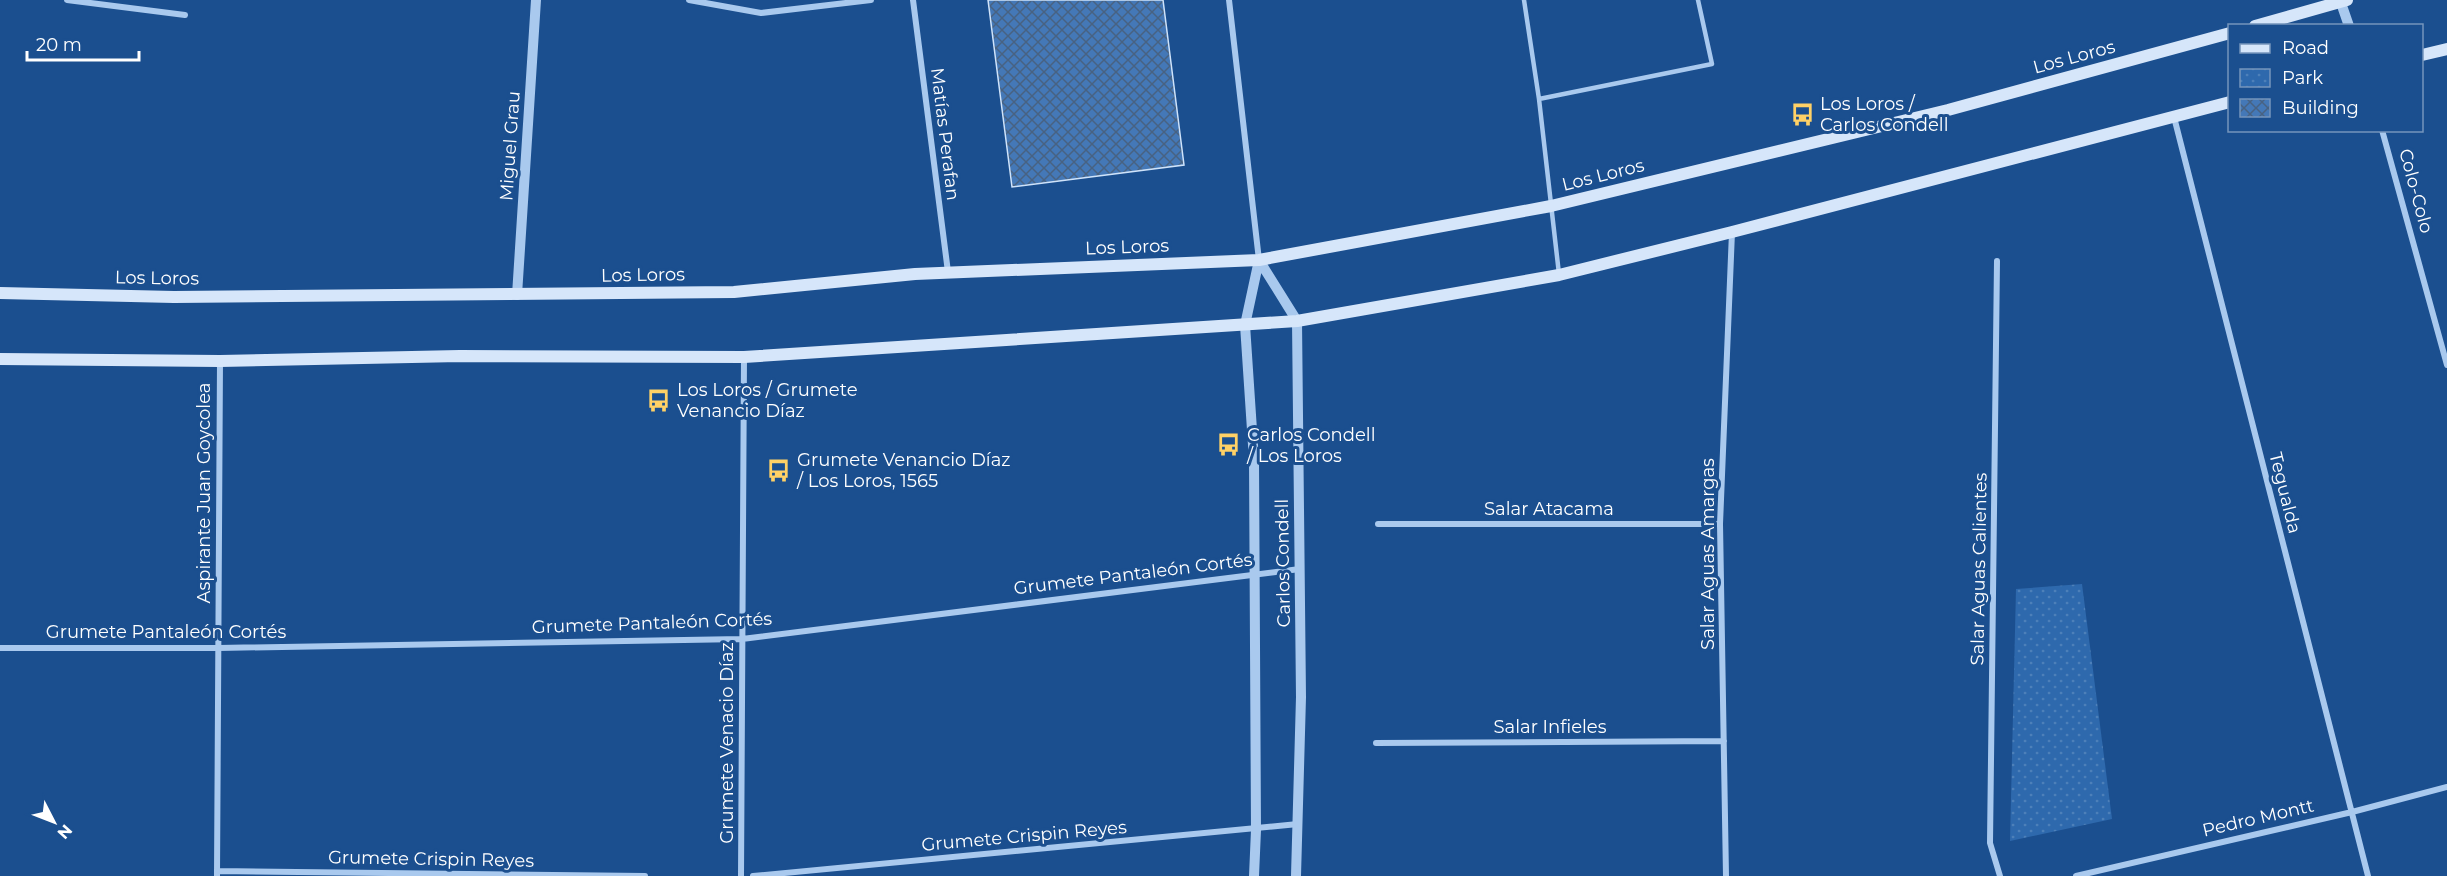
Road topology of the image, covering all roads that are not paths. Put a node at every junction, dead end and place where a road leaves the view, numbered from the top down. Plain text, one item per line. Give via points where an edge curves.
1 (67, 0) edge
2 (536, 0) edge
3 (689, 0) edge
4 (871, 0) edge
5 (913, 0) edge
6 (1229, 0) edge
7 (1524, 0) edge
8 (1698, 0) edge
9 (2343, 1) edge
10 (184, 15) dead end
11 (2262, 24) edge
12 (2349, 24) edge
13 (2228, 33) edge
14 (2447, 49) edge
15 (2423, 54) edge
16 (1539, 99) junction
17 (2228, 102) edge
18 (2174, 117) junction
19 (2383, 132) edge
20 (1551, 206) junction
21 (1732, 232) junction
22 (1259, 260) junction
23 (1997, 261) dead end
24 (948, 273) junction
25 (1559, 275) junction
26 (0, 293) edge
27 (517, 295) junction
28 (1297, 321) junction
29 (1245, 325) junction
30 (744, 357) junction
31 (0, 359) edge
32 (219, 361) junction
33 (2447, 365) edge
34 (1378, 524) dead end
35 (1720, 524) junction
36 (1300, 569) junction
37 (1255, 574) junction
38 (742, 639) junction
39 (0, 648) edge
40 (219, 648) junction
41 (1724, 741) junction
42 (1376, 743) dead end
43 (2447, 787) edge
44 (2352, 812) junction
45 (1298, 824) junction
46 (1256, 830) junction
47 (2111, 868) junction
48 (217, 874) edge
49 (645, 876) edge
50 (741, 876) edge
51 (753, 876) edge
52 (1254, 876) edge
53 (1296, 876) edge
54 (1726, 876) edge
55 (2001, 876) edge
56 (2076, 876) edge
57 (2113, 876) edge
58 (2368, 876) edge

1 - 10 street
2 - 27 street, Miguel Grau
3 - 4 street via 761,13
5 - 24 street, Matías Perafan
6 - 22 street, Carlos Condell
7 - 16 lane
8 - 16 lane via 1712,64
9 - 11 main road
9 - 12 street
13 - 20 main road, Los Loros via 1948,110
14 - 15 main road
16 - 20 lane
17 - 18 main road
18 - 21 main road
18 - 44 street, Tegualda
19 - 33 street, Colo-Colo
20 - 22 main road, Los Loros
20 - 25 lane
21 - 25 main road
21 - 35 street, Salar Aguas Amargas
22 - 24 main road, Los Loros
22 - 28 street, Carlos Condell
22 - 29 street, Carlos Condell
23 - 55 street, Salar Aguas Calientes via 1990,843
24 - 27 main road, Los Loros via 734,292
25 - 28 main road
26 - 27 main road, Los Loros via 174,297
28 - 29 main road
28 - 36 street, Carlos Condell
29 - 30 main road
29 - 37 street, Carlos Condell via 1254,460
30 - 32 main road via 459,356
30 - 38 street, Grumete Venacio Díaz
31 - 32 main road
32 - 40 street, Aspirante Juan Goycolea
34 - 35 street, Salar Atacama
35 - 41 street, Salar Aguas Amargas
36 - 37 street, Grumete Pantaleón Cortés
36 - 45 street, Carlos Condell
37 - 38 street, Grumete Pantaleón Cortés
37 - 46 street, Carlos Condell
38 - 40 street, Grumete Pantaleón Cortés
38 - 50 street, Grumete Venacio Díaz
39 - 40 street, Grumete Pantaleón Cortés
40 - 48 street, Aspirante Juan Goycolea
41 - 42 street, Salar Infieles
41 - 54 street, Salar Aguas Amargas
43 - 44 street, Pedro Montt
44 - 47 street, Pedro Montt
44 - 58 street, Tegualda
45 - 46 street, Grumete Crispin Reyes
45 - 53 street, Carlos Condell
46 - 51 street, Grumete Crispin Reyes
46 - 52 street, Carlos Condell
47 - 56 street, Pedro Montt
47 - 57 street
48 - 49 street, Grumete Crispin Reyes

